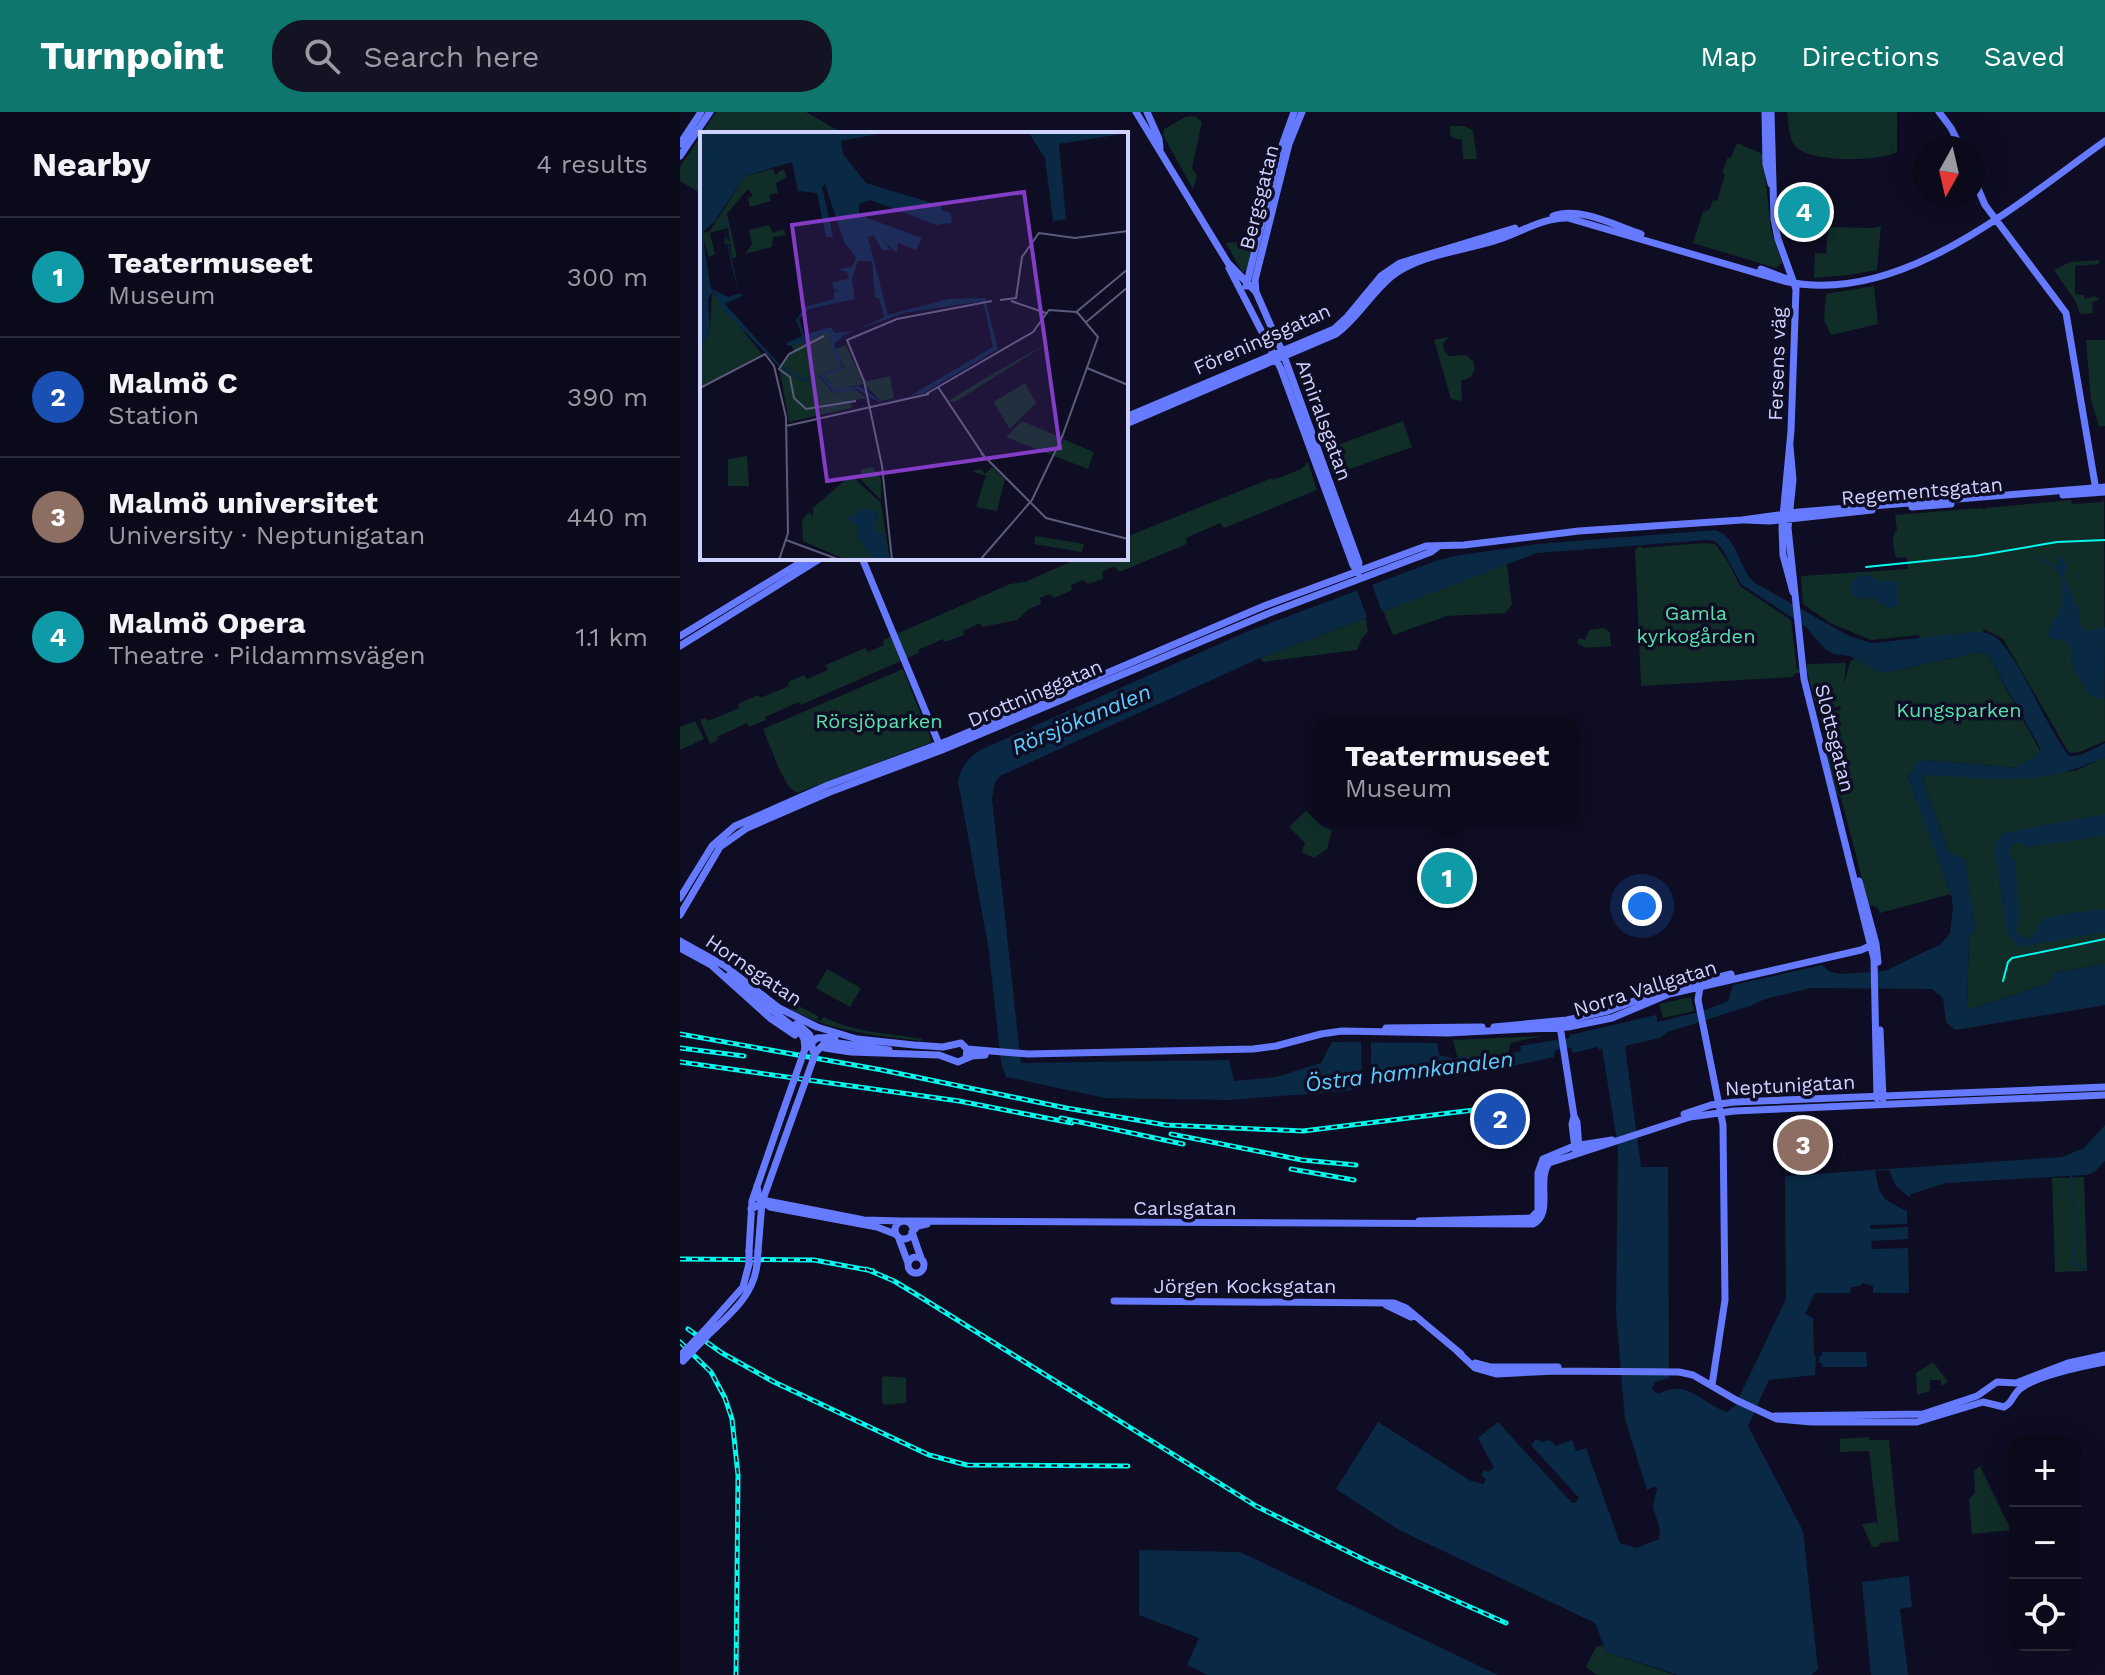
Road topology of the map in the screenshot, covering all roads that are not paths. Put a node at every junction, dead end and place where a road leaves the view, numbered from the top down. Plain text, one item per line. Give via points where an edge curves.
1 (701, 112) edge
2 (710, 112) edge
3 (1136, 112) edge
4 (1147, 112) edge
5 (1294, 112) edge
6 (1302, 112) edge
7 (1765, 112) edge
8 (1771, 112) edge
9 (1939, 112) edge
10 (1955, 136) edge
11 (2105, 141) edge
12 (680, 144) edge
13 (1160, 148) junction
14 (680, 156) edge
15 (1772, 186) junction
16 (1985, 205) edge
17 (1996, 220) junction
18 (1788, 262) junction
19 (1228, 263) junction
20 (1776, 273) junction
21 (1795, 283) junction
22 (1247, 285) junction
23 (1256, 292) junction
24 (1246, 300) junction
25 (1279, 355) junction
26 (1128, 416) edge
27 (1128, 423) edge
28 (1790, 446) junction
29 (2100, 490) edge
30 (1786, 516) junction
31 (1742, 520) junction
32 (1571, 532) joint
33 (805, 560) edge
34 (818, 560) edge
35 (863, 560) edge
36 (1359, 575) junction
37 (1796, 601) joint
38 (680, 636) edge
39 (680, 646) edge
40 (940, 746) junction
41 (680, 901) edge
42 (680, 915) edge
43 (680, 934) edge
44 (1871, 936) junction
45 (680, 941) edge
46 (1860, 948) junction
47 (1873, 949) junction
48 (696, 950) junction
49 (682, 951) edge
50 (1700, 984) junction
51 (779, 1014) junction
52 (1560, 1029) junction
53 (795, 1035) dead end
54 (857, 1039) junction
55 (812, 1040) junction
56 (951, 1045) junction
57 (967, 1049) junction
58 (815, 1050) junction
59 (999, 1053) junction
60 (950, 1057) junction
61 (966, 1058) junction
62 (2105, 1087) edge
63 (2105, 1095) edge
64 (1880, 1100) junction
65 (1721, 1108) junction
66 (1577, 1148) junction
67 (757, 1186) junction
68 (768, 1187) junction
69 (762, 1202) junction
70 (794, 1206) junction
71 (774, 1208) junction
72 (751, 1209) junction
73 (1537, 1218) joint
74 (903, 1221) junction
75 (970, 1222) junction
76 (758, 1226) junction
77 (912, 1232) junction
78 (896, 1236) junction
79 (754, 1251) junction
80 (922, 1260) junction
81 (908, 1263) junction
82 (1114, 1301) dead end
83 (2105, 1355) edge
84 (681, 1361) edge
85 (2105, 1362) edge
86 (2009, 1384) junction
87 (1712, 1385) junction
88 (1989, 1389) junction
89 (2014, 1395) junction
90 (1992, 1403) junction
91 (1773, 1417) junction

1 - 12 street
2 - 14 street
3 - 13 street, Amiralsgatan
4 - 13 street, Amiralsgatan
5 - 22 street, Bergsgatan
6 - 23 street, Bergsgatan via 1287,153
7 - 15 street
8 - 15 street
9 - 10 street
11 - 17 street
13 - 19 street, Amiralsgatan
15 - 18 street via 1776,231
16 - 17 street
17 - 21 street via 1964,242 1888,273 1832,285
17 - 29 street via 2066,313
18 - 20 street
18 - 21 street
19 - 22 street, Amiralsgatan
19 - 24 street, Amiralsgatan
20 - 21 street
20 - 25 street, Föreningsgatan via 1561,213 1400,263 1381,276 1334,329
21 - 25 street, Föreningsgatan via 1568,218 1556,219 1409,266 1390,278 1336,334
21 - 28 street, Fersens väg
22 - 23 street, Amiralsgatan
22 - 24 street
23 - 25 street, Amiralsgatan
24 - 25 street, Amiralsgatan
25 - 26 street, Föreningsgatan
25 - 27 street, Föreningsgatan
25 - 36 street, Amiralsgatan
28 - 30 street, Fersens väg
28 - 30 street, Fersens väg via 1793,476
29 - 30 street, Regementsgatan
30 - 31 street, Regementsgatan
30 - 31 street, Regementsgatan
30 - 37 street, Fersens väg via 1783,555
31 - 32 street, Regementsgatan
32 - 36 street, Drottninggatan via 1426,546
33 - 38 street
34 - 39 street
35 - 40 street
36 - 40 street, Drottninggatan via 1264,606
37 - 44 street, Slottsgatan via 1809,701
40 - 41 street, Drottninggatan via 828,785 735,826 712,846
40 - 42 street, Drottninggatan via 741,830 714,855
43 - 48 street
44 - 46 street
44 - 47 street, Slottsgatan
45 - 48 street, Hornsgatan
46 - 47 street
46 - 50 street, Norra Vallgatan
47 - 64 street, Slottsgatan
48 - 51 street, Hornsgatan via 725,966
49 - 51 street, Hornsgatan via 711,965
50 - 52 street, Norra Vallgatan via 1655,993
50 - 65 street
51 - 53 street, Hornsgatan
51 - 54 street, Hornsgatan
51 - 55 street
51 - 58 street
52 - 59 street, Norra Vallgatan via 1321,1034 1267,1048
52 - 66 street
54 - 55 street
54 - 56 street, Hornsgatan
55 - 58 street
56 - 57 street, Hornsgatan via 961,1043
56 - 60 street
57 - 59 street, Hornsgatan
57 - 61 street
58 - 60 street via 836,1042
58 - 67 street, bridge
58 - 68 street, bridge
59 - 61 street
60 - 61 street via 958,1062
62 - 64 street, Neptunigatan
63 - 64 street, Neptunigatan
64 - 65 street, Neptunigatan
65 - 66 street, Neptunigatan
65 - 87 street via 1725,1300
66 - 73 street, Neptunigatan via 1546,1167 1543,1216
67 - 69 street
67 - 72 street
68 - 69 street
68 - 70 street
69 - 70 street, Carlsgatan
69 - 71 street
69 - 72 street
69 - 76 street
70 - 74 street, Carlsgatan via 864,1220
71 - 76 street
71 - 78 street via 877,1227
72 - 79 street
73 - 75 street, Carlsgatan via 1533,1224
74 - 75 street, Carlsgatan
74 - 77 street
74 - 78 street via 895,1227
75 - 77 street, Carlsgatan via 922,1225
76 - 79 street
77 - 78 street via 907,1239
77 - 80 street
78 - 81 street
79 - 84 street, bridge via 754,1280 745,1297
80 - 81 street
80 - 81 street via 924,1268 918,1273 910,1271
82 - 87 street, Jörgen Kocksgatan via 1394,1303 1475,1368 1672,1372
83 - 86 street
85 - 89 street via 2028,1385
86 - 88 street via 1997,1382
86 - 89 street
87 - 91 street
88 - 90 street
88 - 91 street via 1923,1414
89 - 90 street via 2005,1407
90 - 91 street via 1917,1422

